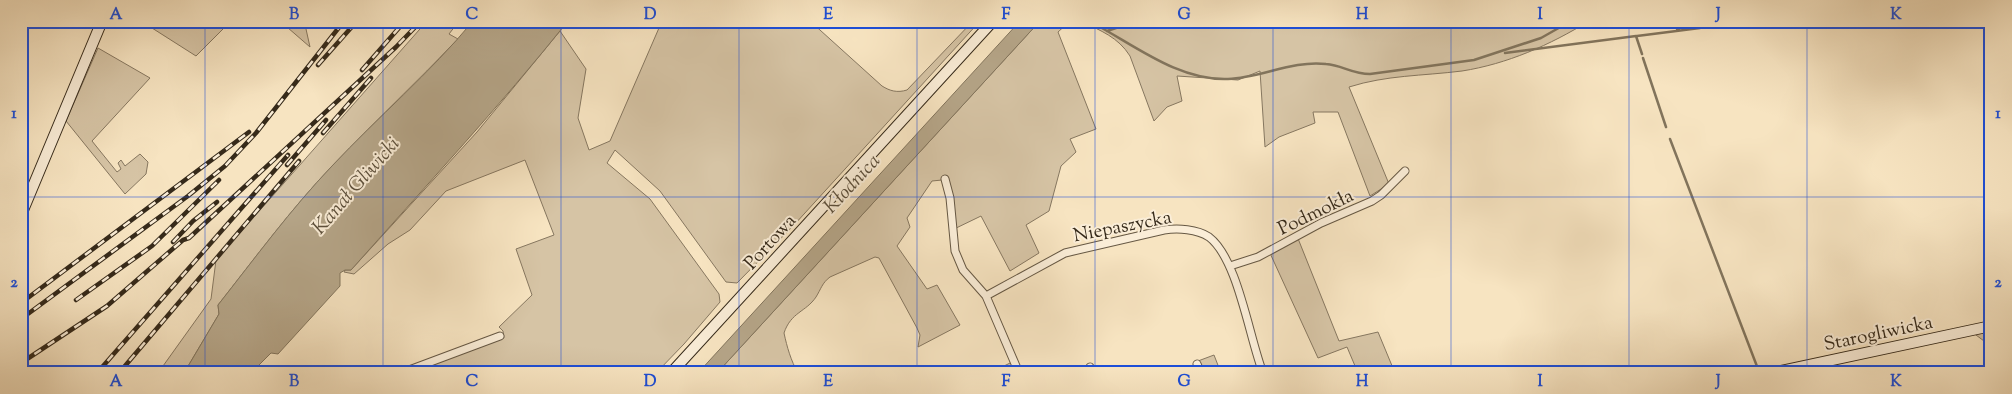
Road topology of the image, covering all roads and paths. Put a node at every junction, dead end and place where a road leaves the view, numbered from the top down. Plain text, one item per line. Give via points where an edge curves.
1 (102, 21) edge
2 (993, 21) edge
3 (1405, 171) dead end
4 (945, 179) dead end
5 (21, 215) edge
6 (1230, 266) junction
7 (986, 296) junction
8 (1991, 326) edge
9 (500, 336) dead end
10 (1197, 364) dead end
11 (402, 373) edge
12 (671, 373) edge
13 (1019, 373) edge
14 (1201, 373) edge
15 (1263, 373) edge
16 (1772, 373) edge

1 - 5 street
2 - 12 street, Portowa
3 - 6 street, Podmokła via 1372,201 1321,222 1258,257
4 - 7 street via 955,251 963,270
6 - 7 street, Niepaszycka via 1226,256 1208,236 1178,228 1065,253
6 - 15 street, Niepaszycka
7 - 13 street
8 - 16 street, Starogliwicka
9 - 11 street
10 - 14 street

